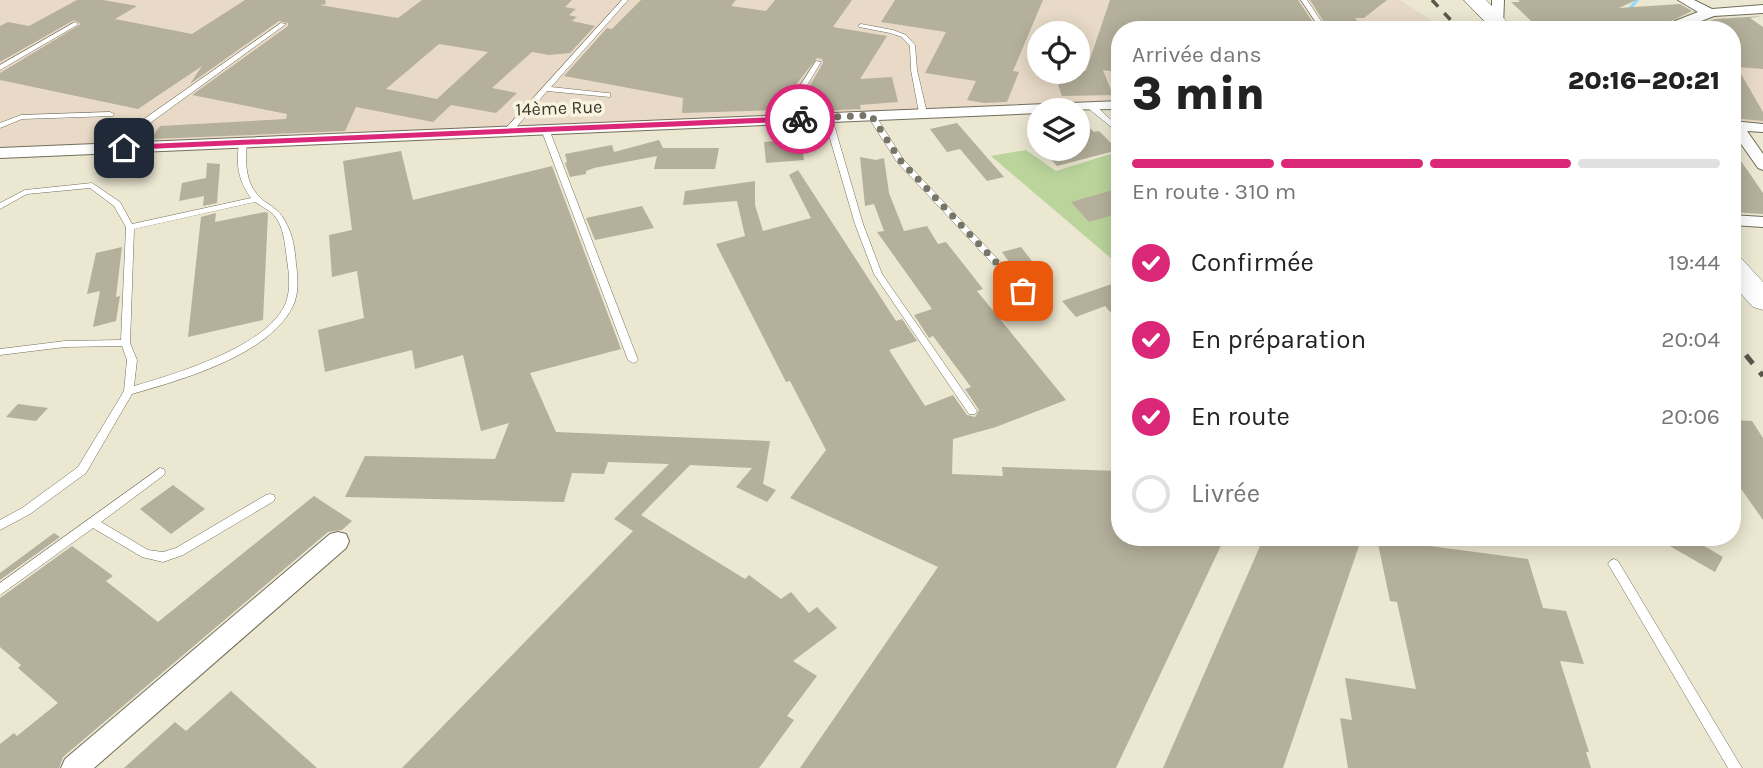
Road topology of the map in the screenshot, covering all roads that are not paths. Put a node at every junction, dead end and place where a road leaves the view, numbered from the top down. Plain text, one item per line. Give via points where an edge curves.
1 (625, 0) edge
2 (1304, 0) edge
3 (1474, 0) edge
4 (1498, 0) edge
5 (1684, 0) edge
6 (1763, 9) edge
7 (1710, 13) junction
8 (1318, 21) edge
9 (1497, 21) edge
10 (1501, 21) edge
11 (1686, 21) edge
12 (75, 24) dead end
13 (284, 24) dead end
14 (860, 26) dead end
15 (818, 62) dead end
16 (0, 68) edge
17 (546, 89) junction
18 (607, 95) dead end
19 (1111, 106) edge
20 (1092, 107) junction
21 (923, 113) junction
22 (110, 114) dead end
23 (871, 115) junction
24 (828, 118) junction
25 (782, 120) junction
26 (1111, 124) edge
27 (0, 126) edge
28 (1741, 126) edge
29 (1763, 128) edge
30 (510, 129) junction
31 (545, 129) junction
32 (1741, 135) edge
33 (243, 142) junction
34 (124, 148) junction
35 (0, 153) edge
36 (1763, 165) edge
37 (256, 198) junction
38 (0, 205) edge
39 (1741, 221) edge
40 (1763, 222) edge
41 (130, 227) junction
42 (1741, 274) edge
43 (1023, 291) dead end
44 (1761, 295) edge
45 (125, 343) junction
46 (0, 352) edge
47 (633, 360) dead end
48 (129, 391) junction
49 (972, 411) dead end
50 (160, 472) dead end
51 (270, 498) dead end
52 (92, 523) junction
53 (0, 524) edge
54 (338, 541) dead end
55 (1614, 565) dead end
56 (0, 590) edge
57 (74, 768) edge
58 (1735, 768) edge

1 - 17 lane
2 - 8 lane
3 - 9 main road
4 - 10 street
5 - 7 street
6 - 7 street
7 - 11 street
12 - 16 lane
13 - 34 lane via 147,121
14 - 21 lane via 904,36 913,47
15 - 25 lane
17 - 18 lane
17 - 30 lane
19 - 20 street, 14ème Rue
20 - 21 street, 14ème Rue
20 - 26 lane
21 - 23 street, 14ème Rue
22 - 27 lane via 21,117
23 - 24 street, 14ème Rue
23 - 43 lane via 900,160
24 - 25 street, 14ème Rue
24 - 49 lane via 878,274
25 - 31 street, 14ème Rue
28 - 29 street
30 - 31 street, 14ème Rue
30 - 33 street, 14ème Rue
31 - 47 lane
32 - 36 street
33 - 34 street, 14ème Rue
33 - 37 lane via 244,183
34 - 35 street, 14ème Rue
37 - 41 lane
37 - 48 lane via 277,215 290,242 294,285 289,307 274,328 237,351 182,376
38 - 41 lane via 25,192 92,185 117,204
39 - 40 street
41 - 45 lane
42 - 44 main road
45 - 46 lane
45 - 48 lane via 132,360
48 - 53 lane via 82,470
50 - 52 lane
51 - 52 lane via 163,557 146,554
52 - 56 lane
54 - 57 street
55 - 58 lane

